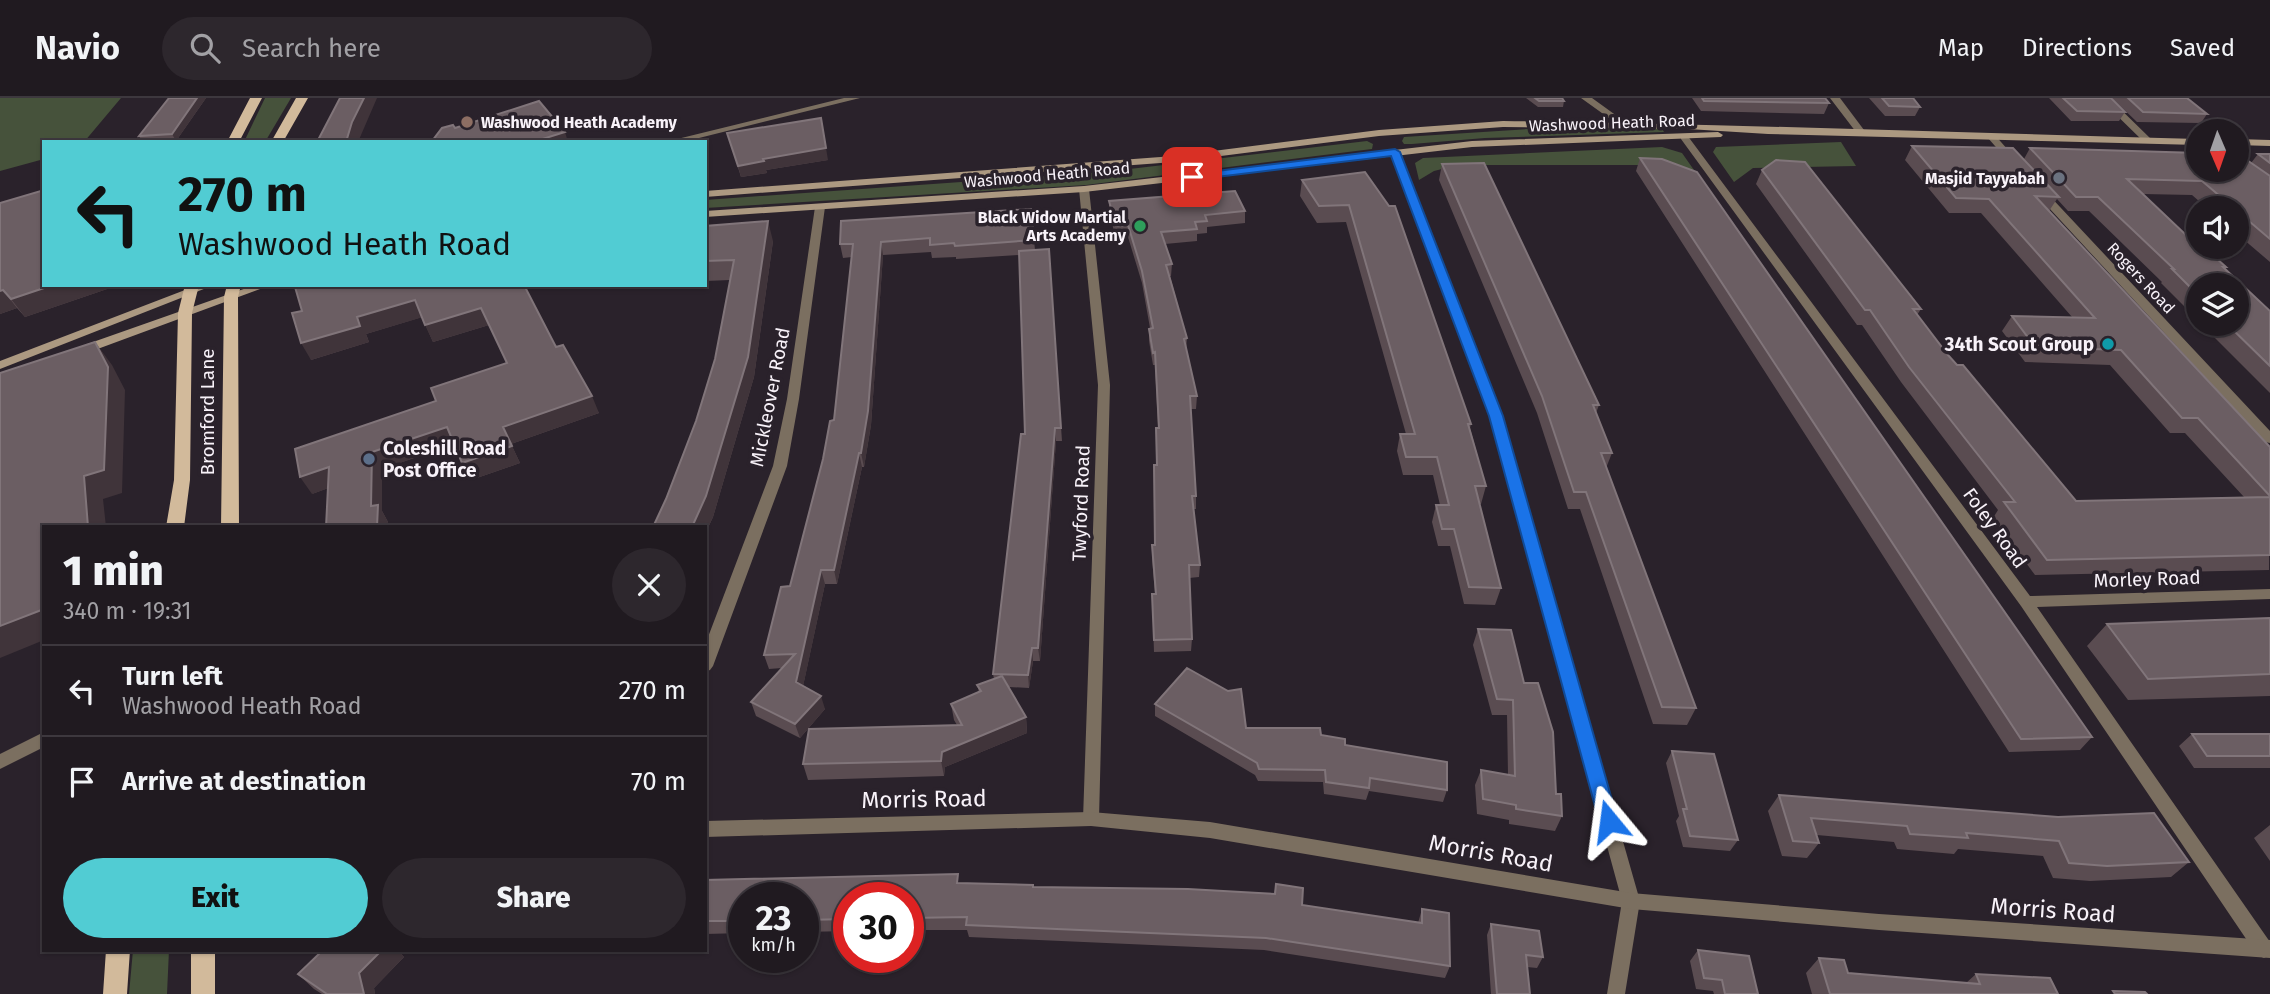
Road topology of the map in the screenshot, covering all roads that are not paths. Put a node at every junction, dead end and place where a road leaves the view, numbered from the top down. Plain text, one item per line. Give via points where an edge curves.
1 (256, 98) edge
2 (302, 98) edge
3 (855, 98) edge
4 (1586, 98) edge
5 (1835, 98) edge
6 (2104, 98) edge
7 (1623, 124) junction
8 (1768, 131) junction
9 (1377, 134) junction
10 (1862, 134) junction
11 (1991, 136) junction
12 (1684, 137) junction
13 (234, 140) edge
14 (278, 140) edge
15 (678, 140) edge
16 (2148, 141) junction
17 (2186, 142) edge
18 (2249, 142) edge
19 (2270, 143) edge
20 (1395, 152) junction
21 (2021, 170) edge
22 (1084, 189) junction
23 (2038, 189) edge
24 (707, 194) edge
25 (820, 207) junction
26 (707, 214) edge
27 (255, 287) edge
28 (191, 289) edge
29 (232, 291) edge
30 (185, 313) junction
31 (72, 354) edge
32 (0, 365) edge
33 (2270, 439) edge
34 (175, 525) edge
35 (230, 525) edge
36 (2270, 594) edge
37 (2026, 603) junction
38 (707, 661) edge
39 (42, 741) edge
40 (0, 762) edge
41 (1091, 820) junction
42 (707, 829) edge
43 (1631, 901) junction
44 (2267, 949) edge
45 (118, 952) edge
46 (203, 952) edge
47 (115, 994) edge
48 (204, 994) edge
49 (1616, 994) edge

1 - 13 main road
2 - 14 main road
3 - 15 street
4 - 7 street
5 - 10 street
6 - 16 street
7 - 8 main road, Washwood Heath Road
7 - 9 main road, Washwood Heath Road via 1503,124
8 - 10 main road, Washwood Heath Road
8 - 12 main road, Washwood Heath Road
9 - 20 main road
9 - 24 main road, Washwood Heath Road via 1174,159
10 - 11 main road, Washwood Heath Road
11 - 16 main road, Washwood Heath Road
11 - 21 street
12 - 20 main road, Washwood Heath Road via 1472,144
12 - 37 street, Foley Road
16 - 17 main road, Washwood Heath Road
18 - 19 main road
20 - 22 main road, Washwood Heath Road
20 - 43 street via 1496,416
22 - 25 main road, Washwood Heath Road
22 - 41 street, Twyford Road via 1104,385
23 - 33 street, Rogers Road
25 - 26 main road, Washwood Heath Road
25 - 38 street, Mickleover Road via 779,466
27 - 29 main road
28 - 30 main road, Bromford Lane
28 - 32 main road
29 - 30 main road
29 - 35 main road, Bromford Lane
30 - 31 main road
30 - 34 main road, Bromford Lane via 182,480
36 - 37 street, Morley Road
37 - 44 street, Foley Road
39 - 40 street
41 - 42 street, Morris Road
41 - 43 street, Morris Road via 1210,830
43 - 44 street, Morris Road
43 - 49 street
45 - 47 main road
46 - 48 main road

